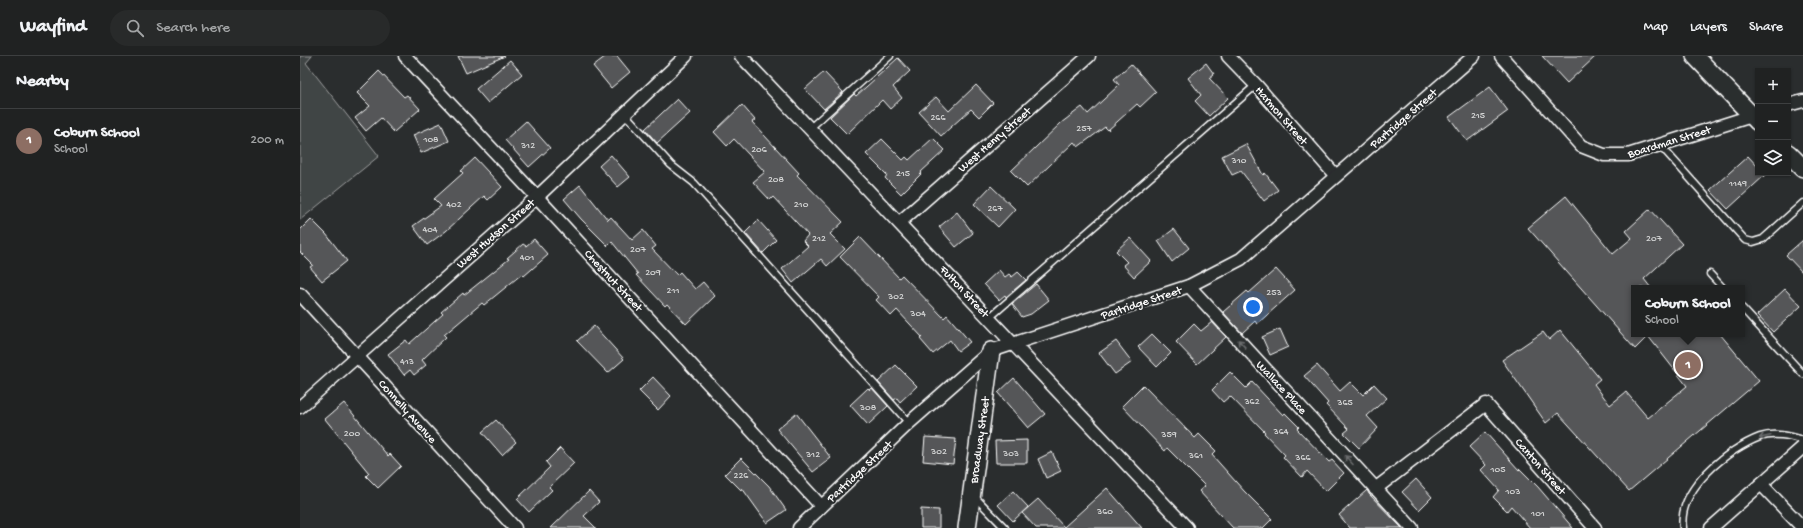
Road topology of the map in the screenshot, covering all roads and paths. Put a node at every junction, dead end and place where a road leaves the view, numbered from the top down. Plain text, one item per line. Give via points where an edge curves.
1 (405, 56) edge
2 (686, 56) edge
3 (741, 56) edge
4 (890, 56) edge
5 (1089, 56) edge
6 (1228, 56) edge
7 (1474, 56) edge
8 (1501, 56) edge
9 (1695, 56) edge
10 (1256, 85) junction
11 (1803, 101) edge
12 (1791, 104) edge
13 (625, 114) junction
14 (1755, 116) edge
15 (1755, 117) edge
16 (809, 129) junction
17 (1660, 145) junction
18 (1791, 156) edge
19 (1803, 168) edge
20 (1336, 176) junction
21 (537, 196) junction
22 (1803, 203) edge
23 (900, 222) junction
24 (1710, 274) dead end
25 (1720, 285) edge
26 (1189, 286) junction
27 (300, 294) edge
28 (1745, 311) edge
29 (989, 318) junction
30 (1012, 343) junction
31 (991, 352) junction
32 (357, 355) junction
33 (1803, 374) edge
34 (300, 406) edge
35 (909, 423) junction
36 (1803, 440) edge
37 (1803, 447) edge
38 (1761, 484) junction
39 (1375, 489) junction
40 (972, 493) junction
41 (821, 506) junction
42 (515, 528) edge
43 (799, 528) edge
44 (967, 528) edge
45 (1005, 528) edge
46 (1187, 528) edge
47 (1412, 528) edge
48 (1596, 528) edge
49 (1683, 528) edge
50 (1711, 528) edge
51 (1803, 528) edge

1 - 21 street, Chestnut Street
2 - 13 street, West Hudson Street
3 - 16 street, Fulton Street
4 - 16 lane
5 - 23 street, West Henry Street
6 - 10 street, Harmon Street
7 - 20 street, Partridge Street
8 - 17 street, Boardman Street via 1581,146 1604,155 1628,155
9 - 14 street
10 - 20 street, Harmon Street
10 - 29 lane
11 - 12 street
13 - 21 street, West Hudson Street
13 - 35 lane via 670,165 694,183
15 - 17 street, Boardman Street
16 - 23 street, Fulton Street
17 - 22 lane via 1745,240 1754,242 1763,239
18 - 19 street
20 - 26 street, Partridge Street via 1241,259
21 - 32 street, West Hudson Street
21 - 41 street, Chestnut Street
23 - 29 street, Fulton Street
24 - 25 lane
26 - 30 street, Partridge Street
39 -> 26 street, Wallace Place
27 - 32 street, Connelly Avenue
28 - 33 lane
29 - 30 street, Fulton Street
30 - 31 street, Partridge Street
30 - 46 street, Fulton Street
31 - 35 street, Partridge Street
31 - 40 street, Broadway Street
32 - 34 street, West Hudson Street
32 - 42 street, Connelly Avenue
35 - 41 street, Partridge Street
36 -> 49 lane via 1782,434 1762,437 1734,450 1710,468 1690,495 1682,520
37 - 38 street
38 - 50 street
38 - 51 street
39 - 47 street, Wallace Place
39 - 48 street, Canton Street via 1486,404
40 - 44 street, Broadway Street
40 - 45 lane
41 - 43 street, Partridge Street

